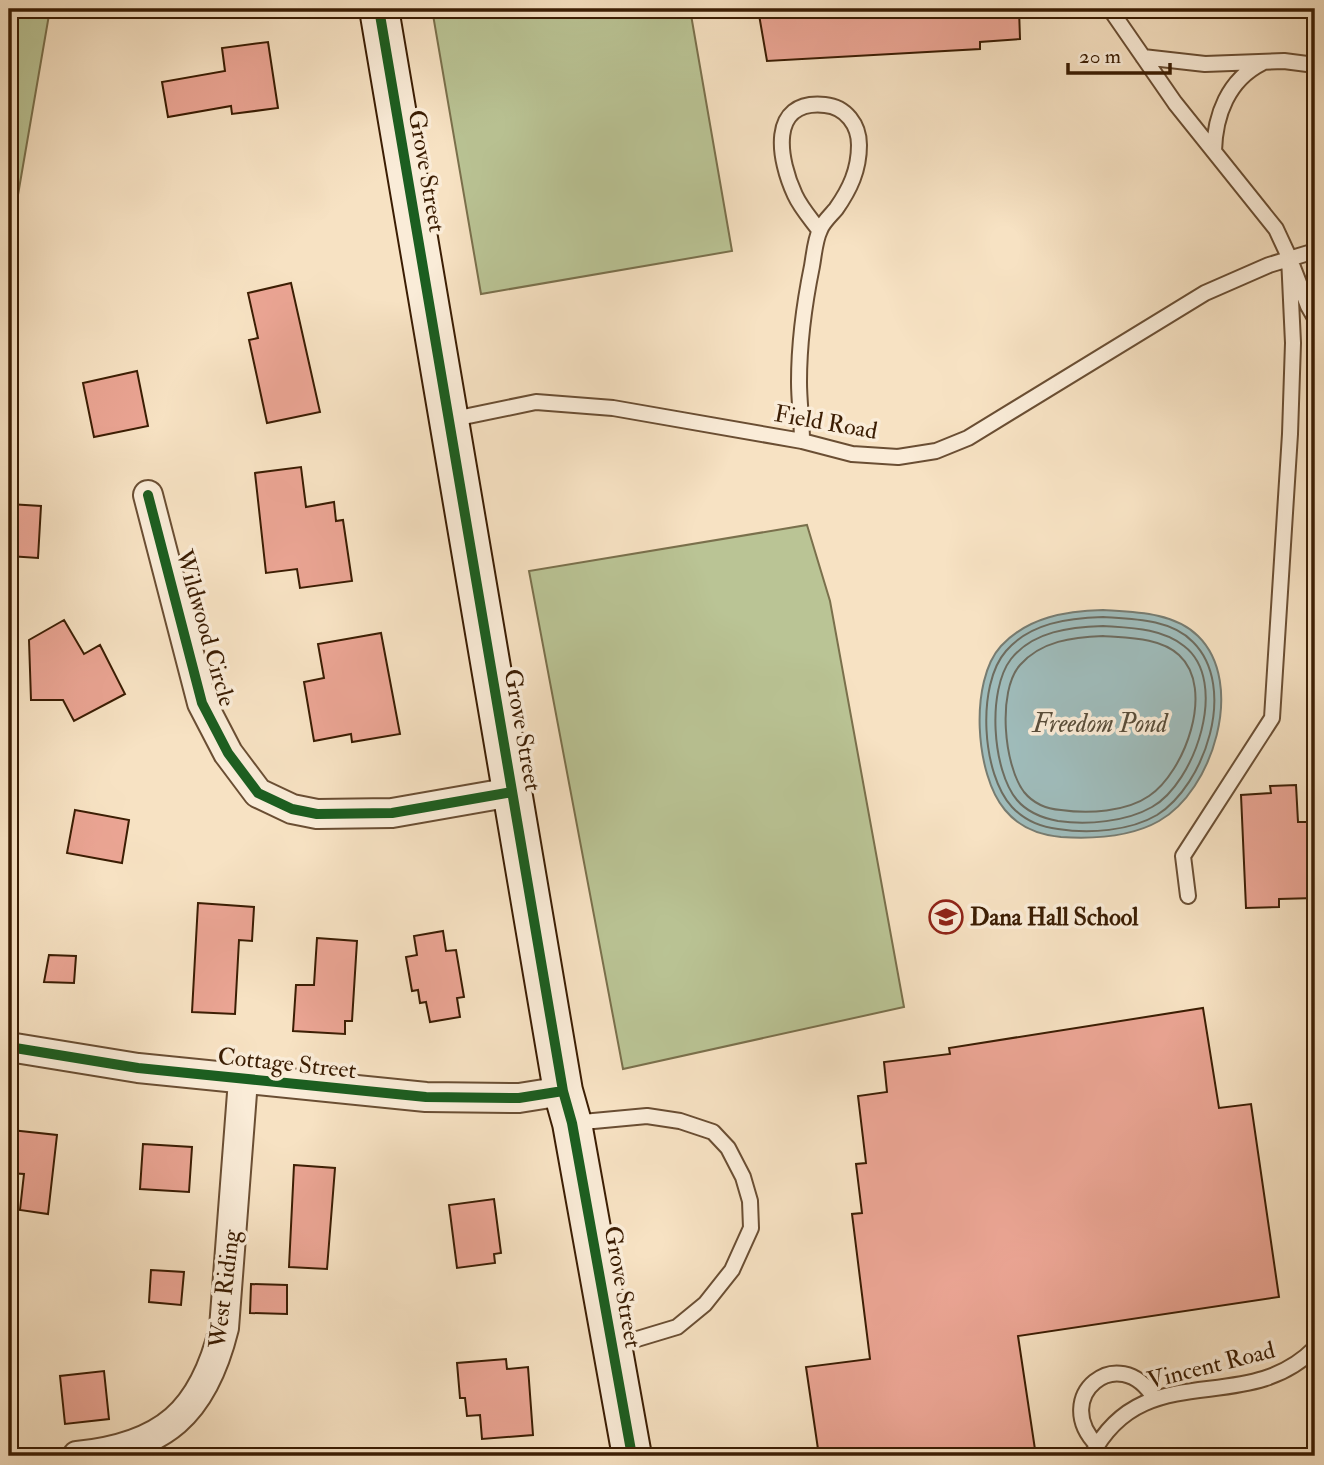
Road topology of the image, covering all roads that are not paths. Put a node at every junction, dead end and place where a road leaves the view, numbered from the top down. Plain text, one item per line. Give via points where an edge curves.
1 (379, 9) edge
2 (1110, 9) edge
3 (1143, 57) junction
4 (1264, 63) junction
5 (1315, 65) edge
6 (1214, 151) junction
7 (819, 230) junction
8 (1315, 251) edge
9 (1289, 257) junction
10 (1315, 317) edge
11 (448, 420) junction
12 (803, 440) junction
13 (148, 495) dead end
14 (512, 792) junction
15 (1188, 895) dead end
16 (9, 1047) edge
17 (243, 1080) junction
18 (568, 1107) junction
19 (612, 1346) junction
20 (1315, 1348) edge
21 (1154, 1398) junction
22 (1094, 1450) edge
23 (77, 1456) edge
24 (632, 1456) edge

1 - 11 street, Grove Street
2 - 3 lane
3 - 4 lane via 1205,64
3 - 6 lane
4 - 5 lane
4 - 6 lane via 1238,81 1223,104
6 - 9 lane via 1276,229
7 - 7 lane via 852,184 859,144 848,116 830,106 810,105 791,114 781,146 796,198
7 - 12 lane via 800,350
8 - 9 lane, Field Road
9 - 10 lane
9 - 12 lane, Field Road via 1193,299 968,438 936,451 898,457 852,454
9 - 15 lane via 1293,343 1290,434 1272,718 1183,856
11 - 12 lane, Field Road via 536,402 613,408
11 - 14 street, Grove Street
13 - 14 street, Wildwood Circle via 202,703 228,754 258,793 292,809 317,814 392,813
14 - 18 street, Grove Street
16 - 17 street, Cottage Street
17 - 18 street, Cottage Street via 426,1097 519,1098
17 - 23 street, West Riding via 224,1328 216,1361 180,1418 156,1436 125,1449
18 - 19 street, Grove Street
18 - 19 lane via 680,1121 713,1132 728,1148 750,1201 751,1228 732,1270 705,1304 677,1327
19 - 24 street, Grove Street
20 - 21 lane, Vincent Road via 1289,1370 1272,1377 1231,1388
21 - 22 lane, Vincent Road via 1120,1419
21 - 22 lane via 1129,1374 1106,1376 1095,1383 1086,1392 1080,1413

